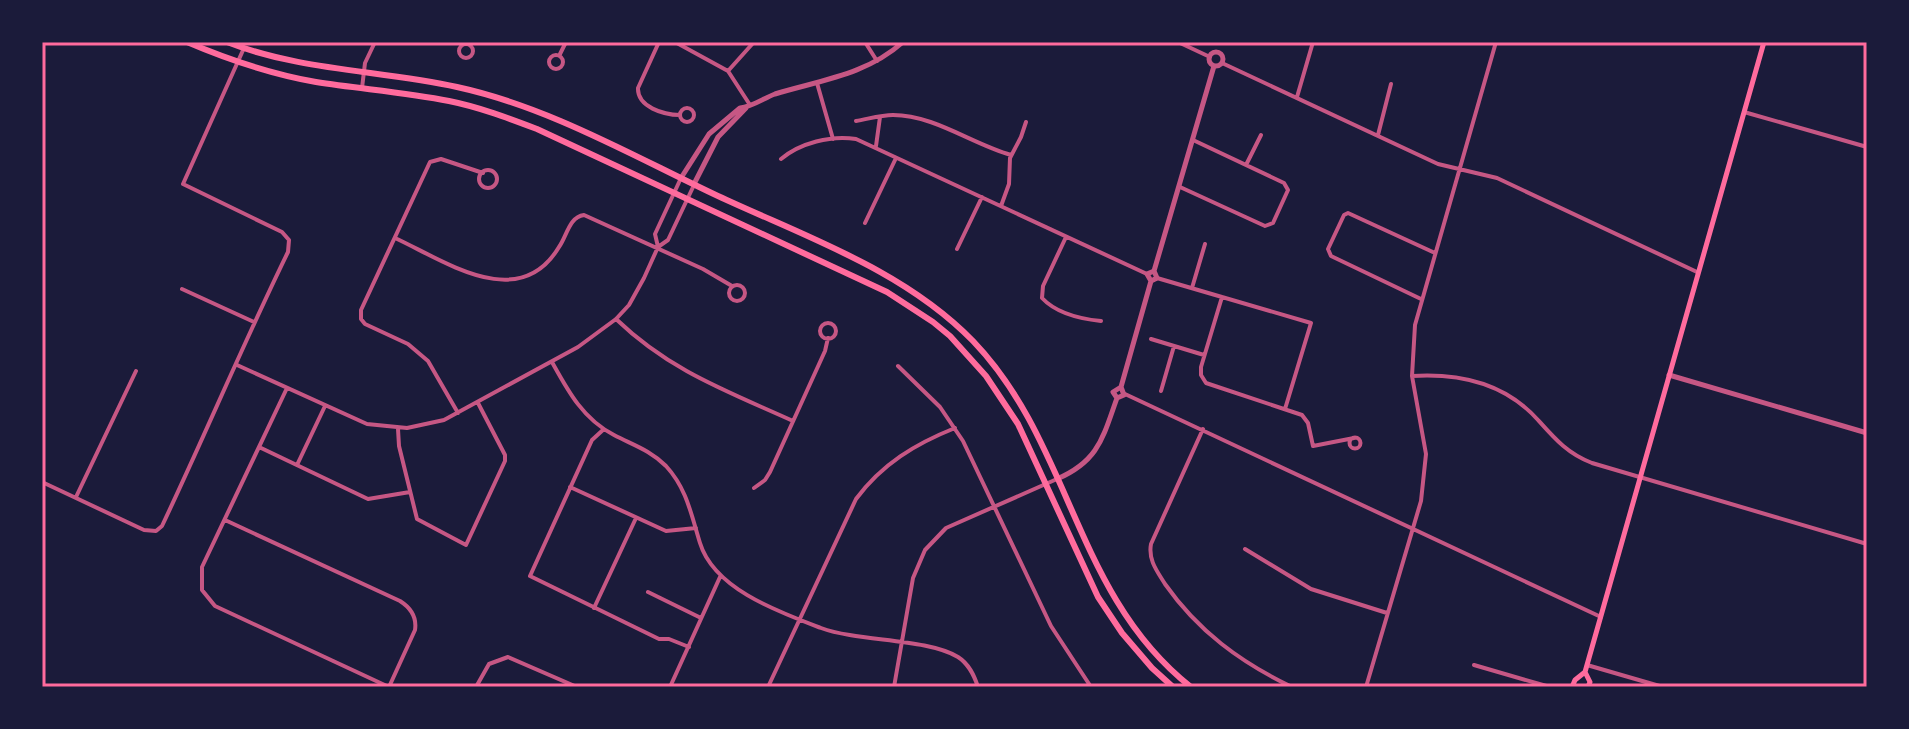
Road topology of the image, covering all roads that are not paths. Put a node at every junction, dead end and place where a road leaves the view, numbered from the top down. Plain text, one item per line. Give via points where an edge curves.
1 (187, 42) edge
2 (227, 42) edge
3 (375, 42) edge
4 (566, 42) edge
5 (659, 42) edge
6 (675, 42) edge
7 (754, 42) edge
8 (865, 42) edge
9 (903, 42) edge
10 (1178, 42) edge
11 (1222, 42) edge
12 (1313, 42) edge
13 (1496, 42) edge
14 (1764, 42) edge
15 (244, 48) junction
16 (1218, 53) junction
17 (560, 55) dead end
18 (1210, 57) junction
19 (877, 61) junction
20 (238, 63) junction
21 (1222, 63) junction
22 (1214, 66) junction
23 (728, 71) junction
24 (363, 72) junction
25 (816, 83) junction
26 (1391, 84) dead end
27 (362, 88) junction
28 (1297, 97) junction
29 (748, 107) junction
30 (1744, 112) junction
31 (680, 115) dead end
32 (880, 117) junction
33 (856, 121) dead end
34 (1026, 122) dead end
35 (1261, 135) dead end
36 (1378, 135) junction
37 (833, 139) junction
38 (1193, 140) junction
39 (875, 147) junction
40 (1867, 147) edge
41 (1011, 155) junction
42 (896, 158) junction
43 (781, 159) dead end
44 (1246, 165) junction
45 (1459, 170) junction
46 (483, 173) junction
47 (681, 178) junction
48 (694, 184) junction
49 (1180, 187) junction
50 (674, 193) junction
51 (982, 197) junction
52 (688, 199) junction
53 (1001, 206) junction
54 (865, 223) dead end
55 (1066, 237) junction
56 (395, 238) junction
57 (1205, 244) dead end
58 (658, 247) junction
59 (957, 249) dead end
60 (1435, 253) junction
61 (1697, 272) junction
62 (1147, 274) joint
63 (1154, 276) junction
64 (732, 286) junction
65 (1192, 288) junction
66 (182, 289) dead end
67 (1222, 297) junction
68 (1422, 299) junction
69 (616, 319) junction
70 (1101, 321) dead end
71 (254, 322) junction
72 (828, 338) dead end
73 (1151, 339) dead end
74 (1174, 346) junction
75 (1204, 355) junction
76 (552, 362) junction
77 (237, 365) junction
78 (898, 366) dead end
79 (136, 371) dead end
80 (1669, 375) junction
81 (1412, 376) junction
82 (1121, 387) junction
83 (287, 388) junction
84 (1161, 391) dead end
85 (1124, 394) junction
86 (1117, 398) junction
87 (478, 402) junction
88 (325, 406) junction
89 (1285, 409) junction
90 (458, 413) junction
91 (793, 421) junction
92 (955, 428) junction
93 (398, 429) junction
94 (604, 429) junction
95 (1203, 429) junction
96 (1867, 433) edge
97 (1354, 438) dead end
98 (259, 447) junction
99 (297, 465) junction
100 (1057, 479) junction
101 (1640, 479) junction
102 (42, 482) edge
103 (1045, 484) junction
104 (570, 487) junction
105 (754, 488) dead end
106 (410, 492) junction
107 (76, 497) junction
108 (993, 508) junction
109 (636, 518) junction
110 (225, 520) junction
111 (696, 528) junction
112 (1413, 529) junction
113 (1867, 544) edge
114 (1245, 549) dead end
115 (720, 577) junction
116 (648, 592) dead end
117 (594, 608) junction
118 (1387, 613) junction
119 (1601, 617) junction
120 (701, 618) junction
121 (799, 618) junction
122 (901, 643) junction
123 (689, 647) junction
124 (1474, 665) dead end
125 (1586, 669) junction
126 (389, 687) edge
127 (476, 687) edge
128 (577, 687) edge
129 (670, 687) edge
130 (768, 687) edge
131 (894, 687) edge
132 (978, 687) edge
133 (1091, 687) edge
134 (1173, 687) edge
135 (1191, 687) edge
136 (1292, 687) edge
137 (1366, 687) edge
138 (1550, 687) edge
139 (1572, 687) edge
140 (1588, 687) edge
141 (1663, 687) edge

1 - 20 main road
2 - 15 main road
3 - 24 street
4 - 17 street
5 - 31 street via 638,97 666,114
6 - 23 street
7 - 23 street
8 - 19 street
9 - 19 street
10 - 18 street
11 - 16 street
12 - 28 street
13 - 45 street
14 - 30 main road
15 - 20 street
15 - 24 main road via 307,65
16 - 18 street
16 - 21 street
18 - 22 street
19 - 25 street
20 - 27 main road
20 - 71 street via 183,184 288,238 290,245
21 - 22 street
21 - 28 street
22 - 38 street
23 - 29 street
24 - 27 street
24 - 47 main road via 457,87 521,106
25 - 29 street
25 - 37 street
26 - 36 street
27 - 50 main road via 496,113
28 - 36 street
29 - 47 street via 709,134
29 - 48 street via 718,137
30 - 40 street
30 - 61 main road
32 - 33 street
32 - 39 street
32 - 41 street via 898,115 931,123
34 - 41 street
35 - 44 street
36 - 45 street
37 - 39 street via 856,139
37 - 43 street via 793,149
38 - 44 street
38 - 49 street
39 - 42 street
41 - 53 street
42 - 51 street
42 - 54 street
44 - 49 street via 1288,188 1270,225
45 - 60 street
45 - 61 street via 1497,178
46 - 46 street via 482,184 494,185 494,173
46 - 56 street via 432,160
47 - 48 main road
47 - 50 street
48 - 52 street
48 - 100 main road via 883,273 936,307 1009,385
49 - 63 street
50 - 52 main road
50 - 58 street via 655,234
51 - 53 street
51 - 59 street
52 - 58 street via 668,240
52 - 103 main road via 887,292 933,322 986,376 1018,424
53 - 55 street
55 - 62 street
55 - 70 street via 1042,298 1081,319
56 - 58 street via 498,281 524,277 542,267 581,215
56 - 90 street via 361,308 361,319 428,361
57 - 65 street
58 - 64 street
58 - 69 street
60 - 68 street
60 - 68 street via 1348,213 1328,249 1331,256
61 - 80 main road
62 - 63 street
63 - 65 street
63 - 82 street
64 - 64 street via 731,300 743,298 743,288
65 - 67 street
66 - 71 street
67 - 75 street
67 - 89 street via 1311,323
68 - 81 street
69 - 76 street
69 - 91 street via 673,365
71 - 77 street
72 - 91 street
73 - 74 street
74 - 75 street
74 - 84 street
75 - 89 street via 1201,375 1209,385
76 - 87 street
76 - 94 street via 579,407
77 - 83 street
77 - 107 street via 156,531
78 - 92 street
79 - 107 street
80 - 96 street
80 - 101 main road
81 - 101 street via 1458,376 1487,384 1528,410 1567,451
81 - 112 street via 1426,454
82 - 85 street
82 - 86 street via 1113,392
83 - 88 street
83 - 98 street
85 - 86 street
85 - 95 street
86 - 100 street via 1092,456
87 - 90 street
87 - 106 street via 505,461 466,545 419,522
88 - 93 street via 367,424
88 - 99 street
89 - 97 street via 1304,417 1313,446
90 - 93 street
91 - 105 street via 770,472
92 - 108 street
92 - 121 street via 899,456 865,488
93 - 106 street
94 - 104 street via 592,440
94 - 111 street via 667,467 683,489
95 - 112 street
95 - 136 street via 1151,544 1150,557 1204,630 1241,660
98 - 99 street
98 - 110 street
99 - 106 street via 371,500
100 - 103 street
100 - 135 main road via 1127,620
101 - 113 street
101 - 119 main road
102 - 107 street
103 - 108 street
103 - 134 main road via 1098,597 1122,633
104 - 109 street
104 - 117 street via 530,576
108 - 122 street via 946,528 925,550 913,578
108 - 133 street via 1051,626
109 - 111 street via 670,533
109 - 117 street
110 - 126 street via 201,576 209,602
110 - 126 street via 409,608 415,630
111 - 115 street via 705,557
112 - 118 street
112 - 119 street
114 - 118 street via 1311,589
115 - 120 street
115 - 121 street
116 - 120 street
117 - 123 street
118 - 137 street
119 - 125 main road
120 - 123 street
121 - 122 street via 829,630
121 - 130 street
122 - 131 street
122 - 132 street via 956,656 969,667
123 - 129 street
124 - 138 street
125 - 139 main road
125 - 140 main road
125 - 141 street
127 - 128 street via 489,664 508,657

